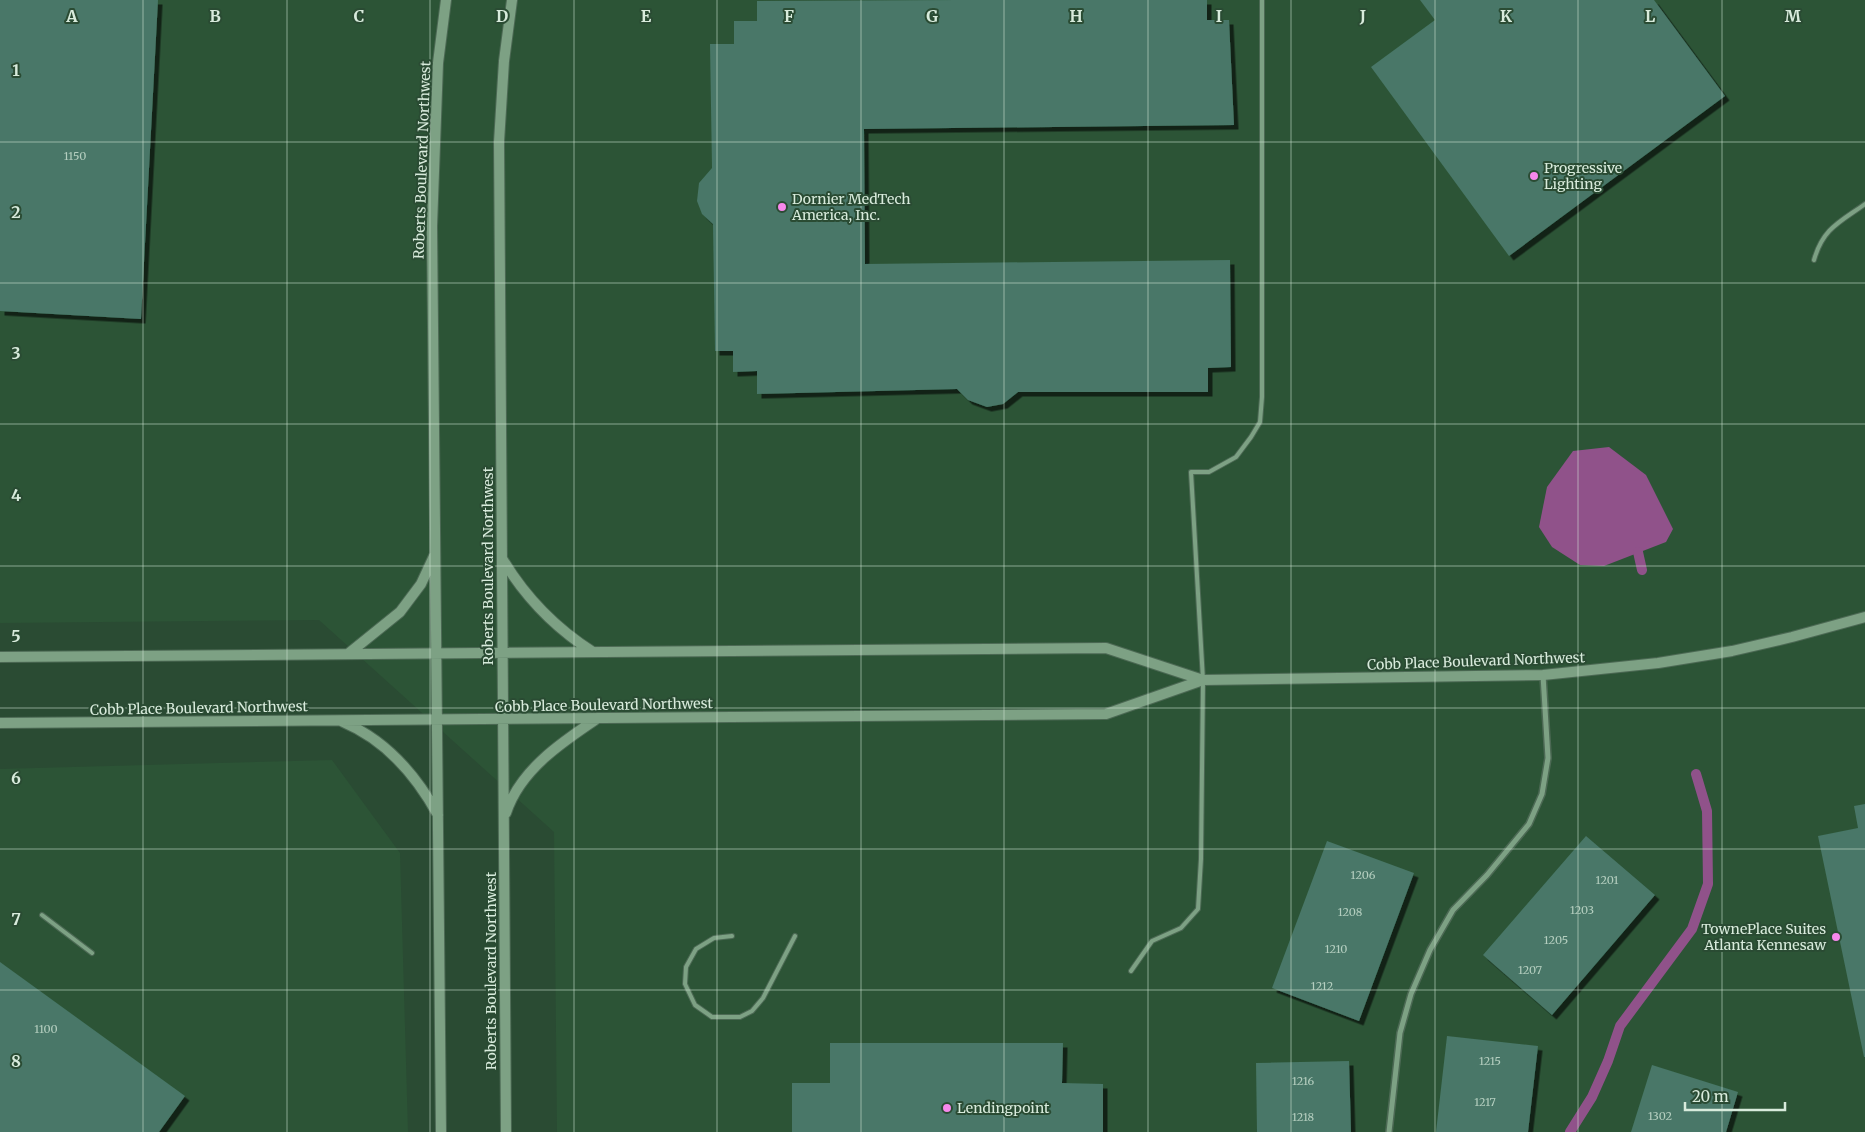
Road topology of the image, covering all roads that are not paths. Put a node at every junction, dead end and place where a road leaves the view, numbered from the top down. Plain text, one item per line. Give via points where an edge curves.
1 (446, 0) edge
2 (512, 0) edge
3 (1262, 0) edge
4 (1865, 204) edge
5 (1814, 260) dead end
6 (436, 553) junction
7 (502, 559) junction
8 (1865, 617) edge
9 (594, 652) junction
10 (502, 653) junction
11 (348, 654) junction
12 (436, 654) junction
13 (0, 657) edge
14 (1544, 675) junction
15 (1203, 680) junction
16 (598, 718) junction
17 (503, 719) junction
18 (340, 720) junction
19 (437, 720) junction
20 (0, 723) edge
21 (438, 816) junction
22 (504, 821) junction
23 (42, 915) dead end
24 (732, 936) dead end
25 (795, 936) dead end
26 (92, 953) dead end
27 (1131, 971) dead end
28 (441, 1132) edge
29 (506, 1132) edge
30 (1389, 1132) edge

1 - 6 street, Roberts Boulevard Northwest via 438,62 432,217
2 - 7 street, Roberts Boulevard Northwest via 499,142
3 - 15 lane via 1260,422 1236,457 1210,472 1191,472
4 - 5 lane via 1826,233
6 - 11 street via 406,605
6 - 12 street, Roberts Boulevard Northwest
7 - 9 street via 543,613
7 - 10 street, Roberts Boulevard Northwest
8 - 14 street, Cobb Place Boulevard Northwest via 1732,651 1658,663
9 - 10 street, Cobb Place Boulevard Northwest
9 - 15 street, Cobb Place Boulevard Northwest via 1106,648
10 - 12 street, Cobb Place Boulevard Northwest
10 - 17 street, Roberts Boulevard Northwest
11 - 12 street, Cobb Place Boulevard Northwest
11 - 13 street, Cobb Place Boulevard Northwest
12 - 19 street, Roberts Boulevard Northwest
14 - 15 street, Cobb Place Boulevard Northwest
14 - 30 street via 1548,758 1542,794 1529,824 1454,910 1430,950 1411,994 1400,1033
15 - 16 street, Cobb Place Boulevard Northwest via 1106,714
15 - 27 lane via 1198,909 1181,928 1152,941
16 - 17 street, Cobb Place Boulevard Northwest
16 - 22 street via 542,760 516,791
17 - 19 street, Cobb Place Boulevard Northwest
17 - 22 street, Roberts Boulevard Northwest
18 - 19 street, Cobb Place Boulevard Northwest
18 - 20 street, Cobb Place Boulevard Northwest
18 - 21 street via 369,736 401,763 417,781
19 - 21 street, Roberts Boulevard Northwest
21 - 28 street, Roberts Boulevard Northwest
22 - 29 street, Roberts Boulevard Northwest
23 - 26 lane
24 - 25 lane via 714,938 696,949 686,967 685,984 694,1005 712,1017 740,1017 752,1012 763,998

